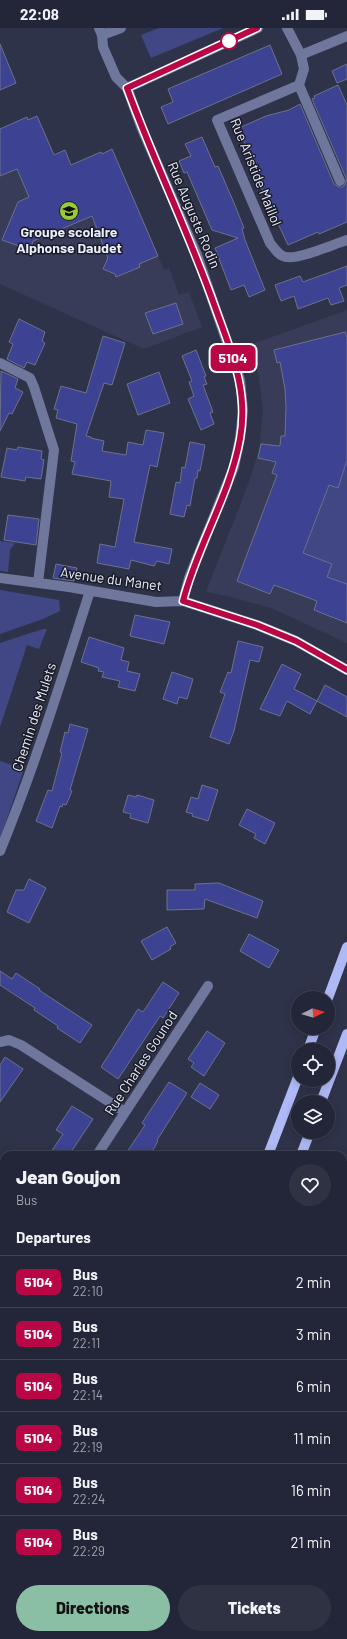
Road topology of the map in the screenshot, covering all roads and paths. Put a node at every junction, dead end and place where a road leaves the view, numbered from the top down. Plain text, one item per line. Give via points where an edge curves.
1 (121, 28) edge
2 (258, 28) edge
3 (287, 28) edge
4 (100, 31) edge
5 (347, 36) edge
6 (301, 55) junction
7 (299, 85) junction
8 (127, 88) junction
9 (340, 181) dead end
10 (347, 240) edge
11 (0, 363) edge
12 (0, 578) edge
13 (38, 583) junction
14 (90, 591) junction
15 (183, 601) junction
16 (347, 670) edge
17 (0, 851) edge
18 (347, 947) edge
19 (208, 986) dead end
20 (331, 991) edge
21 (347, 1034) edge
22 (0, 1042) edge
23 (294, 1087) edge
24 (324, 1095) edge
25 (125, 1112) junction
26 (307, 1139) edge
27 (100, 1151) edge
28 (270, 1151) edge
29 (303, 1151) edge

1 - 4 street
2 - 8 street
3 - 6 street
4 - 8 street, Rue Auguste Rodin via 103,47 116,77
5 - 6 street
6 - 7 street via 304,69
7 - 9 street
7 - 10 street, Rue Aristide Maillol via 217,120 270,243 278,253 287,258 297,257
8 - 15 street, Rue Auguste Rodin via 197,255 240,380 243,410 234,467 189,578
11 - 13 street via 30,378 54,450
12 - 13 street, Avenue du Manet
13 - 14 street, Avenue du Manet
14 - 15 street, Avenue du Manet via 156,602
14 - 17 street, Chemin des Mulets via 41,741
15 - 16 street, Avenue du Manet via 291,639
18 - 20 main road
19 - 25 street, Rue Charles Gounod
21 - 24 main road
22 - 25 street via 9,1040 21,1045
23 - 28 main road
25 - 27 street, Rue Charles Gounod
26 - 29 main road

